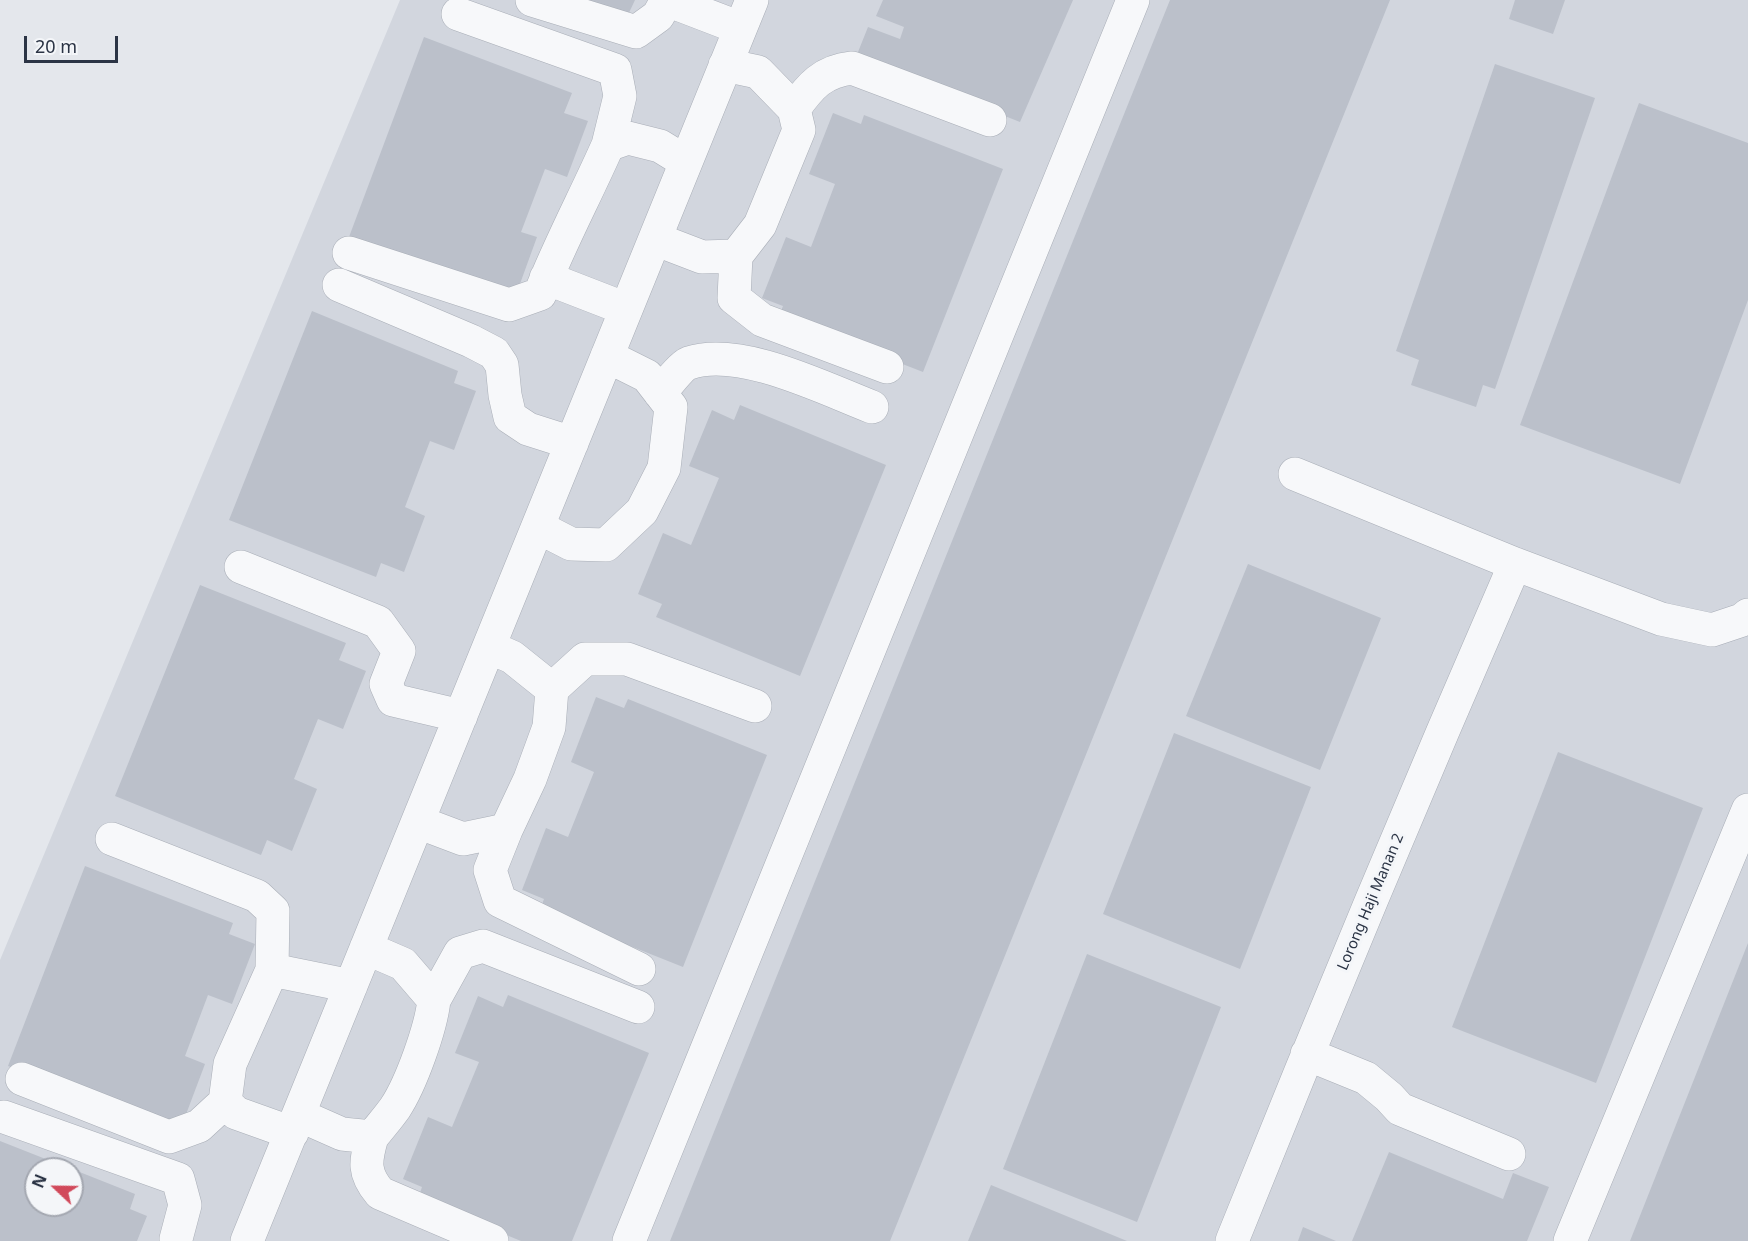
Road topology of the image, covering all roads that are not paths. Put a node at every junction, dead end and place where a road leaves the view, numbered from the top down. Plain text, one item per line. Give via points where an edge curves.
1 (532, 0) edge
2 (667, 0) edge
3 (1133, 0) edge
4 (458, 14) dead end
5 (746, 14) edge
6 (725, 65) junction
7 (794, 109) junction
8 (990, 120) dead end
9 (608, 145) junction
10 (686, 162) junction
11 (655, 239) junction
12 (349, 253) dead end
13 (736, 256) junction
14 (546, 279) junction
15 (339, 285) dead end
16 (626, 309) junction
17 (607, 356) junction
18 (887, 368) dead end
19 (660, 393) junction
20 (872, 407) dead end
21 (572, 442) junction
22 (1295, 474) dead end
23 (538, 527) junction
24 (1515, 564) junction
25 (241, 567) dead end
26 (1748, 615) edge
27 (489, 647) junction
28 (552, 689) junction
29 (755, 706) dead end
30 (461, 716) junction
31 (1748, 810) edge
32 (418, 822) junction
33 (506, 830) junction
34 (112, 839) dead end
35 (366, 948) junction
36 (639, 969) dead end
37 (272, 970) junction
38 (351, 986) junction
39 (434, 1000) junction
40 (638, 1007) dead end
41 (1307, 1054) junction
42 (22, 1079) dead end
43 (225, 1102) junction
44 (4, 1117) dead end
45 (295, 1124) junction
46 (372, 1137) junction
47 (1509, 1154) dead end
48 (176, 1240) edge
49 (250, 1240) edge
50 (492, 1241) edge
51 (629, 1241) edge
52 (1232, 1241) edge
53 (1570, 1241) edge

1 - 2 street via 636,32 658,16
2 - 5 street
3 - 51 street
4 - 9 street via 615,70 620,96
5 - 6 street
6 - 7 street via 758,72
6 - 10 street
7 - 8 street via 813,83 841,69 852,68
7 - 13 street via 800,130 760,225
9 - 10 street via 628,138 660,146
9 - 14 street
10 - 11 street
11 - 13 street via 702,257
11 - 16 street
12 - 14 street via 509,305 540,294
13 - 18 street via 734,298 762,320
14 - 16 street
15 - 21 street via 494,353 502,365 510,417 528,429
16 - 17 street
17 - 19 street via 647,376
17 - 21 street
19 - 20 street via 687,364 722,358 773,369
19 - 23 street via 671,407 664,468 642,511 606,545 571,544
21 - 23 street
22 - 24 street
23 - 27 street
24 - 26 street via 1661,619 1713,630 1742,621
24 - 41 street, Lorong Haji Manan 2
25 - 30 street via 378,622 399,651 386,684 393,700
27 - 28 street via 512,657
27 - 30 street
28 - 29 street via 585,659 627,659
28 - 33 street via 549,727
30 - 32 street
31 - 53 street
32 - 33 street via 463,839
32 - 35 street
33 - 36 street via 490,870 500,901
34 - 37 street via 257,896 273,911
35 - 38 street
35 - 39 street via 404,964
37 - 38 street
37 - 43 street via 230,1064
38 - 45 street
39 - 40 street via 460,953 483,946
39 - 46 street via 417,1061 396,1107
41 - 47 street via 1366,1078 1400,1109
41 - 52 street, Lorong Haji Manan 2
42 - 43 street via 169,1137 199,1126
43 - 45 street via 236,1113
44 - 48 street via 178,1179 185,1205
45 - 46 street
45 - 49 street
46 - 50 street via 365,1159 370,1181 380,1193

